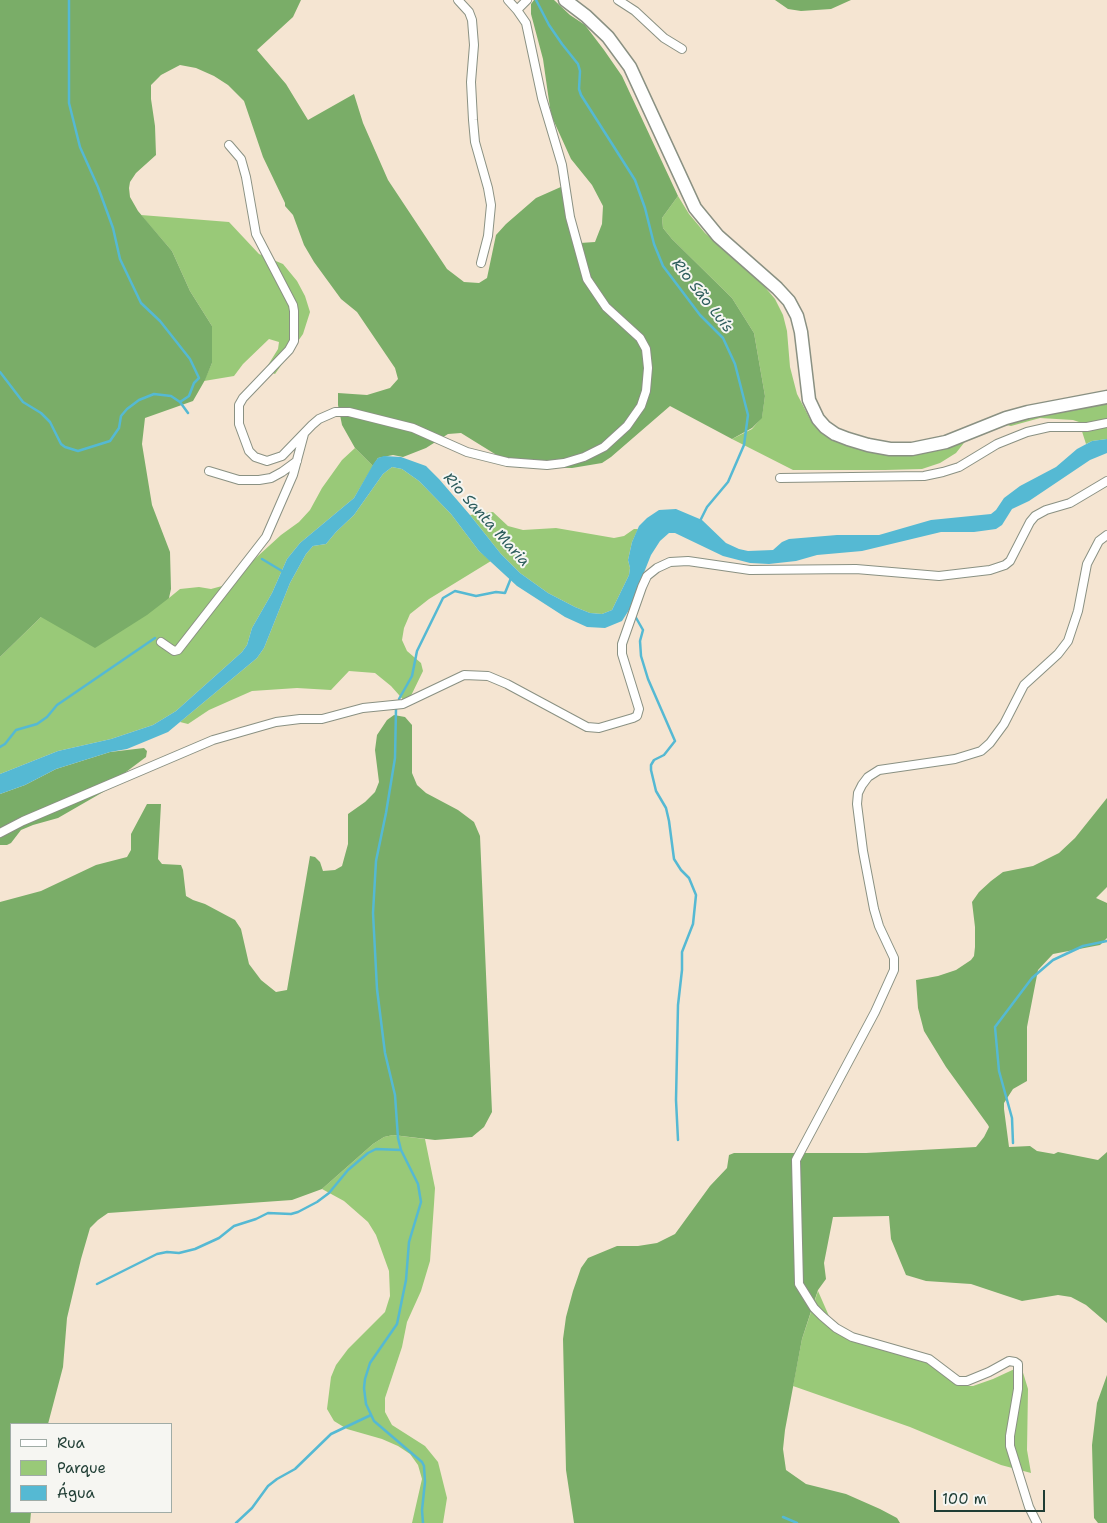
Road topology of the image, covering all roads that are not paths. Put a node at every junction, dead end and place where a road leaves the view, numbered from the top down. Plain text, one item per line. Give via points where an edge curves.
1 (458, 0) edge
2 (508, 0) edge
3 (565, 0) edge
4 (618, 0) edge
5 (526, 1) edge
6 (517, 10) junction
7 (682, 49) dead end
8 (229, 145) dead end
9 (481, 263) dead end
10 (1107, 398) edge
11 (1107, 423) edge
12 (304, 432) junction
13 (298, 459) junction
14 (209, 471) dead end
15 (780, 478) dead end
16 (1107, 482) edge
17 (1107, 534) edge
18 (161, 642) dead end
19 (0, 833) edge
20 (1037, 1523) edge

1 - 9 street via 472,20 473,120 490,204 488,236
2 - 6 street
3 - 10 main road via 608,37 630,67 695,208 718,236 789,301 801,332 809,400 825,427 862,443 890,449 912,449 946,442 1028,412
4 - 7 street
5 - 6 street
6 - 12 street via 526,23 542,98 562,165 570,217 588,279 606,307 640,338 646,349 646,391 641,406 627,426 604,447 584,457 547,465 507,462 468,452 413,428 349,412 329,414
8 - 12 street via 240,159 246,176 256,234 293,305 295,321 294,341 289,350 241,401 240,424 249,451 262,460 282,456
11 - 15 street via 1087,427 1049,427 1027,432 958,467 924,476
12 - 13 street
13 - 14 street via 271,478 259,480 239,480
13 - 18 street via 259,546 178,650
16 - 19 street via 1070,503 1035,516 1010,561 990,570 939,576 856,569 750,570 688,561 670,562 657,568 647,576 622,644 622,654 639,709 633,718 600,728 587,727 507,684 488,676 464,675 403,704 363,708 322,719 276,722 213,740
17 - 20 street via 1099,541 1087,564 1078,611 1068,641 1024,685 990,743 981,751 955,759 879,770 868,778 858,793 869,883 879,926 895,964 876,1012 796,1160 799,1284 822,1316 852,1337 929,1360 962,1382 1009,1361 1018,1364 1010,1446

